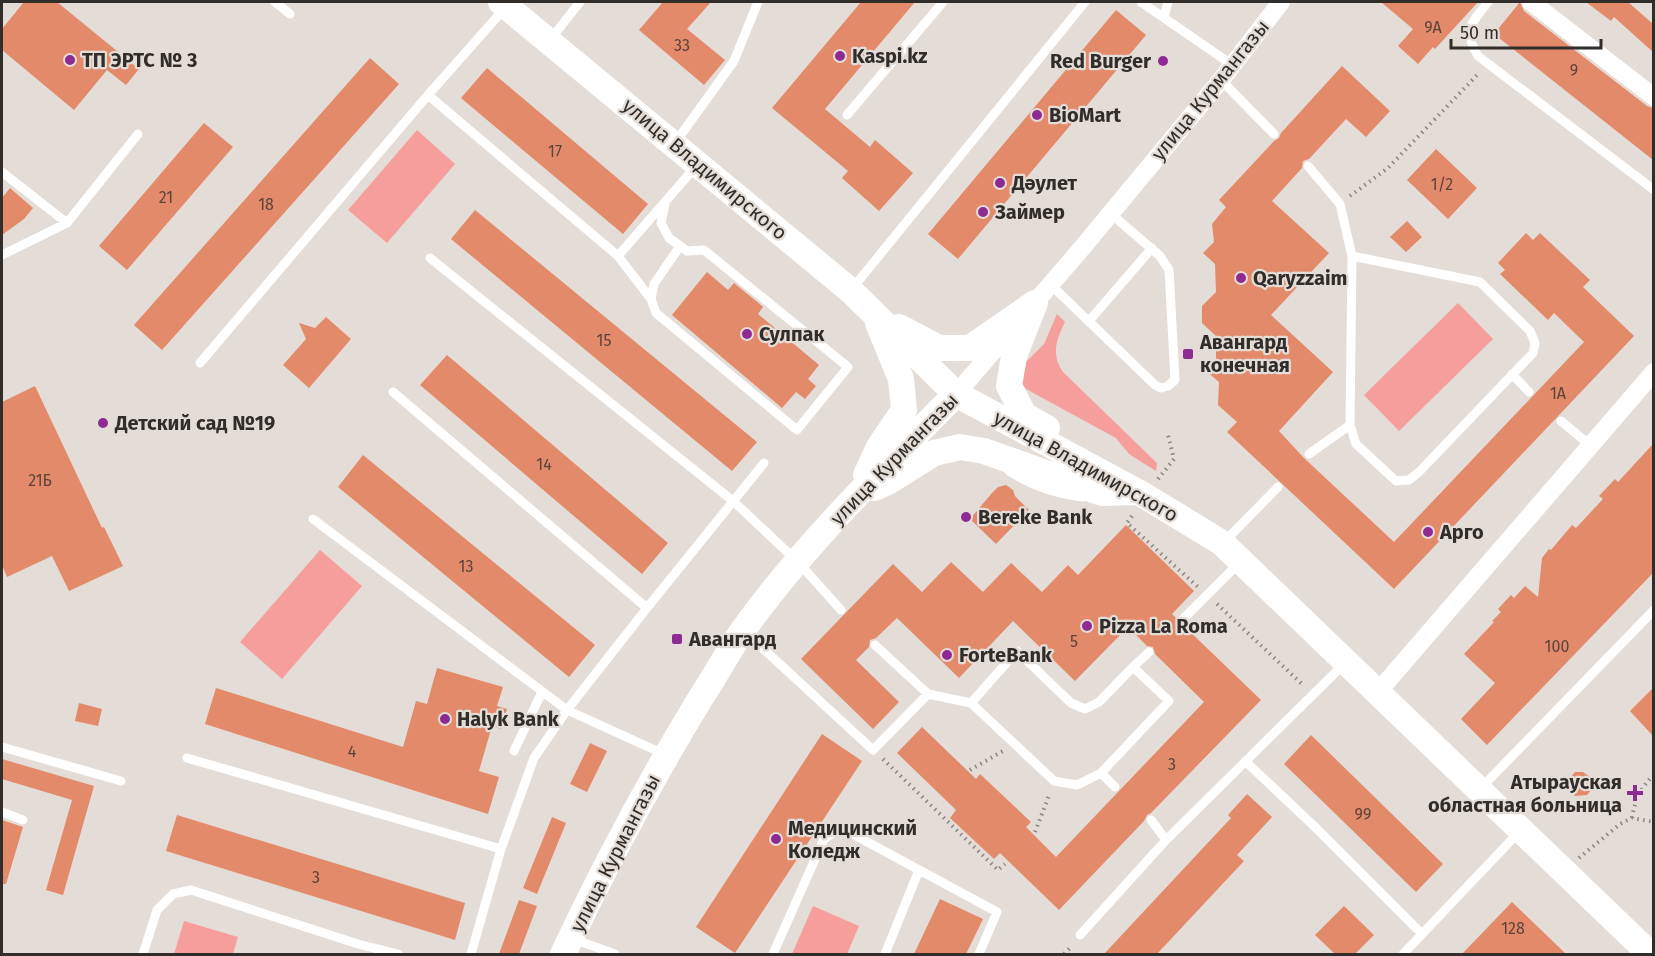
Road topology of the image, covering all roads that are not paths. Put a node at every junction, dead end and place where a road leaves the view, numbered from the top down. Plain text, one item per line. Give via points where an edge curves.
1 (275, 2) edge
2 (580, 2) edge
3 (758, 2) edge
4 (943, 2) edge
5 (1084, 2) edge
6 (1141, 2) edge
7 (1168, 2) edge
8 (1281, 2) edge
9 (1488, 2) edge
10 (1531, 2) edge
11 (504, 4) edge
12 (290, 14) dead end
13 (1164, 17) junction
14 (549, 40) junction
15 (1226, 72) junction
16 (428, 95) junction
17 (1653, 97) edge
18 (847, 115) dead end
19 (138, 134) dead end
20 (1274, 134) dead end
21 (674, 144) junction
22 (698, 164) junction
23 (1308, 166) dead end
24 (2, 172) edge
25 (1653, 190) edge
26 (665, 203) junction
27 (1110, 213) junction
28 (67, 223) junction
29 (680, 246) junction
30 (1152, 248) junction
31 (2, 255) edge
32 (618, 256) junction
33 (1352, 256) junction
34 (430, 258) dead end
35 (851, 291) junction
36 (1043, 294) junction
37 (651, 299) junction
38 (874, 313) junction
39 (1089, 321) junction
40 (200, 363) dead end
41 (1653, 372) edge
42 (1512, 374) junction
43 (393, 392) dead end
44 (1529, 392) dead end
45 (956, 394) junction
46 (1561, 421) dead end
47 (1350, 425) junction
48 (1591, 446) junction
49 (1309, 454) dead end
50 (764, 463) dead end
51 (1147, 486) junction
52 (1278, 488) dead end
53 (856, 494) junction
54 (733, 501) junction
55 (313, 519) dead end
56 (1222, 543) junction
57 (1240, 561) junction
58 (798, 562) junction
59 (647, 608) junction
60 (841, 610) dead end
61 (1653, 610) edge
62 (1182, 620) dead end
63 (743, 630) junction
64 (875, 645) dead end
65 (1149, 652) dead end
66 (1345, 662) junction
67 (1133, 667) junction
68 (542, 692) junction
69 (1377, 693) junction
70 (928, 694) junction
71 (971, 703) junction
72 (567, 710) junction
73 (2, 747) edge
74 (514, 751) dead end
75 (666, 755) junction
76 (187, 758) dead end
77 (1245, 761) junction
78 (1101, 773) junction
79 (121, 781) dead end
80 (1115, 787) dead end
81 (1479, 791) junction
82 (2, 812) edge
83 (23, 820) dead end
84 (1151, 820) dead end
85 (1521, 831) junction
86 (1166, 840) junction
87 (501, 849) junction
88 (920, 870) junction
89 (1422, 934) junction
90 (1080, 936) dead end
91 (358, 944) junction
92 (567, 946) edge
93 (143, 954) edge
94 (354, 954) edge
95 (398, 954) edge
96 (471, 954) edge
97 (615, 954) edge
98 (773, 954) edge
99 (885, 954) edge
100 (980, 954) edge
101 (1403, 954) edge
102 (1650, 954) edge

1 - 12 lane
2 - 14 lane
3 - 21 lane via 734,61
4 - 18 lane
5 - 35 lane
6 - 13 lane
7 - 13 lane
8 - 15 street, улица Курмангазы
9 - 25 lane via 1469,27 1469,41 1478,56
10 - 17 street
11 - 14 street, улица Владимирского
11 - 16 lane
13 - 15 lane
14 - 21 street, улица Владимирского
15 - 20 lane
15 - 27 street, улица Курмангазы
16 - 32 lane
16 - 40 lane
19 - 28 lane
21 - 22 street, улица Владимирского
22 - 26 lane
22 - 35 street, улица Владимирского
23 - 33 lane via 1340,204
24 - 28 lane
26 - 29 lane via 661,223 669,238
26 - 32 lane
27 - 30 lane
27 - 36 street, улица Курмангазы
28 - 31 lane
29 - 37 lane via 654,284
29 - 37 lane via 687,251 704,250 848,367 798,430 657,313
30 - 39 lane
30 - 39 lane via 1169,270 1175,380 1161,388 1155,385
32 - 37 lane
33 - 42 lane via 1480,282 1530,331 1535,343 1533,352
33 - 47 lane
34 - 54 lane
35 - 38 street, улица Владимирского
36 - 38 street via 970,348 939,348
36 - 39 lane
36 - 45 street, улица Курмангазы
36 - 51 street via 1014,356 1009,386 1024,415
38 - 45 street, улица Владимирского
38 - 53 street via 901,380 904,410 879,447
41 - 48 street
42 - 44 lane
42 - 47 lane via 1409,480 1396,481 1356,444
43 - 59 lane
45 - 51 street, улица Владимирского
45 - 53 street, улица Курмангазы
46 - 48 lane
47 - 49 lane
48 - 69 street
50 - 54 lane
51 - 53 street via 1102,493 984,451 960,447 934,453 888,482
51 - 56 street, улица Владимирского
52 - 56 lane
53 - 58 street, улица Курмангазы
54 - 58 lane
54 - 59 lane
55 - 68 lane
56 - 57 street, улица Владимирского
57 - 62 lane
57 - 66 street, улица Владимирского
58 - 60 lane
58 - 63 street, улица Курмангазы
59 - 72 lane
61 - 81 lane
63 - 70 lane via 873,750
63 - 75 street, улица Курмангазы
64 - 70 lane
65 - 67 lane
66 - 69 street, улица Владимирского
66 - 77 lane
67 - 71 lane via 1099,702 1085,709 1071,703 1017,651
67 - 78 lane via 1168,701
68 - 72 lane
68 - 74 lane
69 - 81 street, улица Владимирского
70 - 71 lane
71 - 78 lane via 1054,781 1077,784
72 - 75 lane
72 - 87 lane via 534,758
73 - 79 lane
75 - 92 street, улица Курмангазы via 592,891
76 - 87 lane
77 - 86 lane
77 - 89 lane
78 - 80 lane
81 - 85 street, улица Владимирского
82 - 83 lane
84 - 86 lane
85 - 89 lane
85 - 102 street, улица Владимирского
86 - 90 lane
87 - 96 lane
88 - 98 lane via 847,831 836,831 824,838
88 - 99 lane
88 - 100 lane via 997,912
89 - 101 lane
91 - 93 lane via 191,890 173,894 157,910
91 - 94 lane
91 - 95 lane
92 - 97 lane

